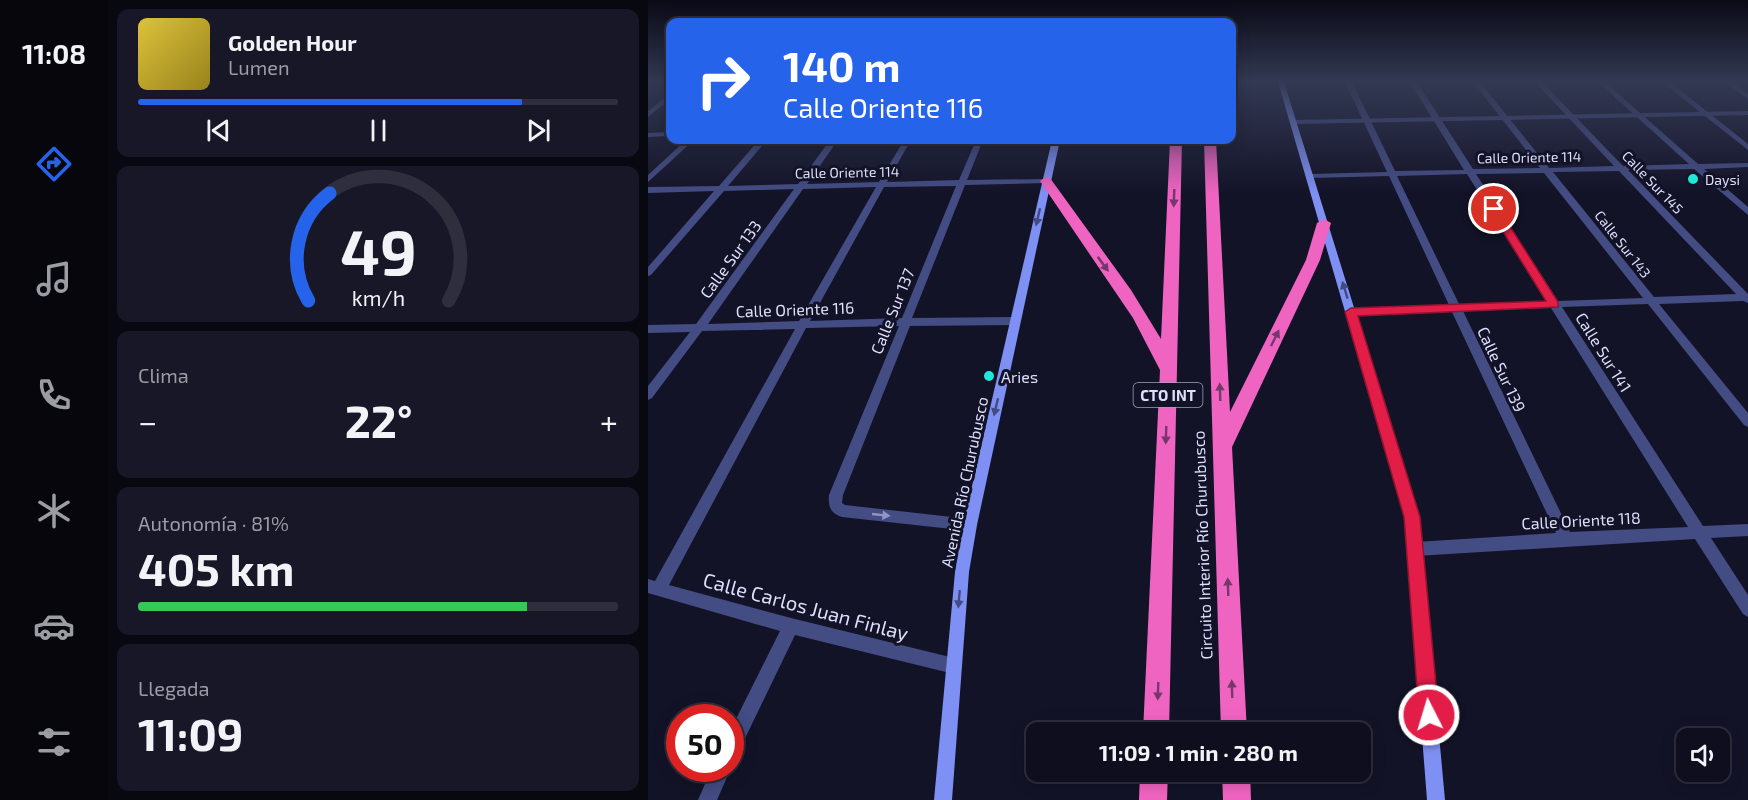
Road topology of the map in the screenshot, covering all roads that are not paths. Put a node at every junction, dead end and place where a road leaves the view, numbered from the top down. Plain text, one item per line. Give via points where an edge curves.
1 (1425, 119) edge
2 (1437, 119) edge
3 (1506, 119) edge
4 (1573, 119) edge
5 (1642, 119) edge
6 (1711, 119) edge
7 (1367, 121) junction
8 (1293, 122) joint
9 (666, 134) edge
10 (648, 135) edge
11 (686, 144) edge
12 (760, 144) edge
13 (831, 144) edge
14 (905, 144) edge
15 (977, 144) edge
16 (1055, 144) edge
17 (1176, 144) edge
18 (1210, 144) edge
19 (1748, 148) edge
20 (1748, 165) edge
21 (1697, 166) junction
22 (1621, 168) junction
23 (1546, 169) junction
24 (1470, 171) junction
25 (1393, 173) junction
26 (1310, 176) junction
27 (648, 180) edge
28 (1046, 181) junction
29 (962, 183) junction
30 (884, 185) junction
31 (801, 186) junction
32 (721, 189) junction
33 (648, 190) edge
34 (1748, 212) edge
35 (1324, 223) junction
36 (648, 273) edge
37 (1747, 298) edge
38 (1651, 302) junction
39 (1554, 304) junction
40 (1457, 308) junction
41 (1351, 312) junction
42 (1015, 321) junction
43 (906, 322) junction
44 (802, 325) junction
45 (699, 328) junction
46 (648, 329) edge
47 (1168, 374) junction
48 (648, 395) edge
49 (1748, 422) edge
50 (1222, 447) junction
51 (970, 525) junction
52 (1748, 530) edge
53 (1699, 532) junction
54 (1566, 538) junction
55 (1416, 549) junction
56 (654, 587) edge
57 (1748, 609) edge
58 (791, 626) junction
59 (954, 666) junction
60 (744, 722) edge
61 (1156, 722) edge
62 (1234, 722) edge
63 (715, 782) edge
64 (1154, 782) edge
65 (1236, 782) edge
66 (707, 800) edge
67 (943, 800) edge
68 (1153, 800) edge
69 (1237, 800) edge
70 (1436, 800) edge

1 - 7 street
2 - 24 street, Calle Sur 141
3 - 23 street, Calle Sur 143
4 - 22 street, Calle Sur 145
5 - 21 street
6 - 19 street
7 - 8 street
7 - 25 street, Calle Sur 139
8 - 26 main road
9 - 10 street
11 - 27 street
12 - 32 street
13 - 31 street, Calle Sur 133
14 - 30 street
15 - 29 street, Calle Sur 137
16 - 28 main road, Avenida Río Churubusco
17 -> 47 highway, Circuito Interior Río Churubusco / CTO INT
50 -> 18 highway, Circuito Interior Río Churubusco / CTO INT
20 - 21 street, Calle Oriente 114
21 - 22 street, Calle Oriente 114
21 - 34 street
22 - 23 street, Calle Oriente 114
22 - 37 street, Calle Sur 145
23 - 24 street, Calle Oriente 114
23 - 38 street, Calle Sur 143
24 - 25 street, Calle Oriente 114
24 - 39 street, Calle Sur 141
25 - 26 street, Calle Oriente 114
25 - 40 street, Calle Sur 139
26 - 35 main road
28 - 29 street, Calle Oriente 114
28 -> 42 main road, Avenida Río Churubusco
28 -> 47 highway via 1144,321
29 - 30 street, Calle Oriente 114
29 - 43 street, Calle Sur 137
30 - 31 street, Calle Oriente 114
30 - 44 street
31 - 32 street, Calle Oriente 114
31 - 45 street, Calle Sur 133
32 - 33 street, Calle Oriente 114
32 - 36 street
41 -> 35 main road
50 -> 35 highway via 1313,261
37 - 38 street
38 - 39 street
38 - 49 street, Calle Sur 143
39 - 40 street
39 - 53 street, Calle Sur 141
40 - 41 street
40 - 54 street, Calle Sur 139
41 - 55 main road via 1404,485
42 - 43 street, Calle Oriente 116
42 -> 51 main road, Avenida Río Churubusco
43 - 44 street, Calle Oriente 116
43 -> 51 street, Calle Sur 137 via 835,505 842,511
44 - 45 street, Calle Oriente 116
44 - 56 street
45 - 46 street, Calle Oriente 116
45 - 48 street, Calle Sur 133
47 -> 61 highway, Circuito Interior Río Churubusco / CTO INT
62 -> 50 highway, Circuito Interior Río Churubusco / CTO INT
51 -> 59 main road, Avenida Río Churubusco
52 - 53 street, Calle Oriente 118
53 - 54 street, Calle Oriente 118
53 - 57 street, Calle Sur 141
54 - 55 street, Calle Oriente 118
55 - 70 main road
56 - 58 street, Calle Carlos Juan Finlay
58 - 59 street, Calle Carlos Juan Finlay
58 - 60 street
59 - 67 main road, Avenida Río Churubusco
63 - 66 street
64 - 68 highway
65 - 69 highway

